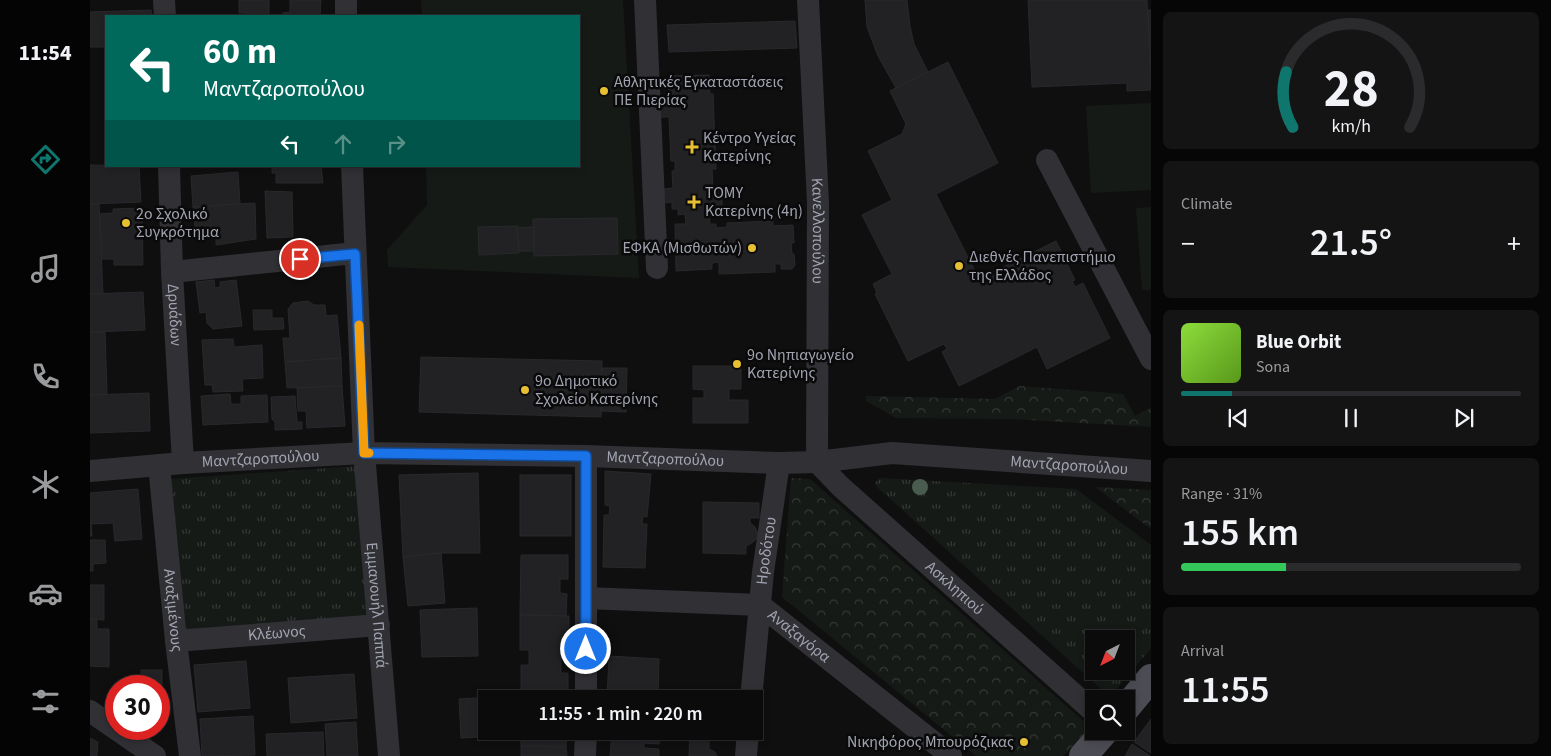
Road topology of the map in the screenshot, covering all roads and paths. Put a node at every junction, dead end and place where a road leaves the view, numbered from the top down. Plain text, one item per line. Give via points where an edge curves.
1 (164, 0) edge
2 (346, 0) edge
3 (645, 0) edge
4 (808, 0) edge
5 (165, 15) edge
6 (346, 15) edge
7 (1047, 160) dead end
8 (169, 167) edge
9 (352, 167) edge
10 (355, 254) junction
11 (657, 268) dead end
12 (172, 272) junction
13 (1151, 359) edge
14 (364, 453) junction
15 (586, 456) junction
16 (779, 462) junction
17 (817, 462) junction
18 (183, 463) junction
19 (159, 465) junction
20 (90, 471) edge
21 (1151, 471) edge
22 (586, 598) junction
23 (760, 605) junction
24 (378, 625) junction
25 (176, 641) junction
26 (586, 690) edge
27 (752, 690) edge
28 (1085, 704) edge
29 (90, 711) edge
30 (586, 740) edge
31 (747, 740) edge
32 (1098, 740) edge
33 (155, 756) edge
34 (190, 756) edge
35 (389, 756) edge
36 (586, 756) edge
37 (746, 756) edge
38 (951, 756) edge
39 (1083, 756) edge

1 - 5 street
2 - 6 street
3 - 11 street
4 - 17 street, Κανελλοπούλου via 818,203
7 - 13 street
8 - 12 street, Δρυάδων
9 - 10 street, Εμμανουήλ Παππά
10 - 12 street
10 - 14 street, Εμμανουήλ Παππά
12 - 18 street, Δρυάδων
14 - 15 street, Μαντζαροπούλου
14 - 18 street, Μαντζαροπούλου
14 - 24 street, Εμμανουήλ Παππά
15 - 16 street, Μαντζαροπούλου
15 - 22 street
16 - 17 street, Μαντζαροπούλου
16 - 23 street, Ηροδότου
17 - 21 street, Μαντζαροπούλου via 892,454
17 - 28 street, Ασκληπιού
18 - 19 street, Μαντζαροπούλου
19 - 20 street, Μαντζαροπούλου
19 - 25 street, Αναξιμένους
22 - 23 street, Αναξαγόρα
22 - 26 street
23 - 27 street, Ηροδότου
23 - 38 street, Αναξαγόρα
24 - 25 street, Κλέωνος
24 - 35 street, Εμμανουήλ Παππά
25 - 34 street, Αναξιμένους
29 - 33 street
30 - 36 street
31 - 37 street
32 - 39 main road

